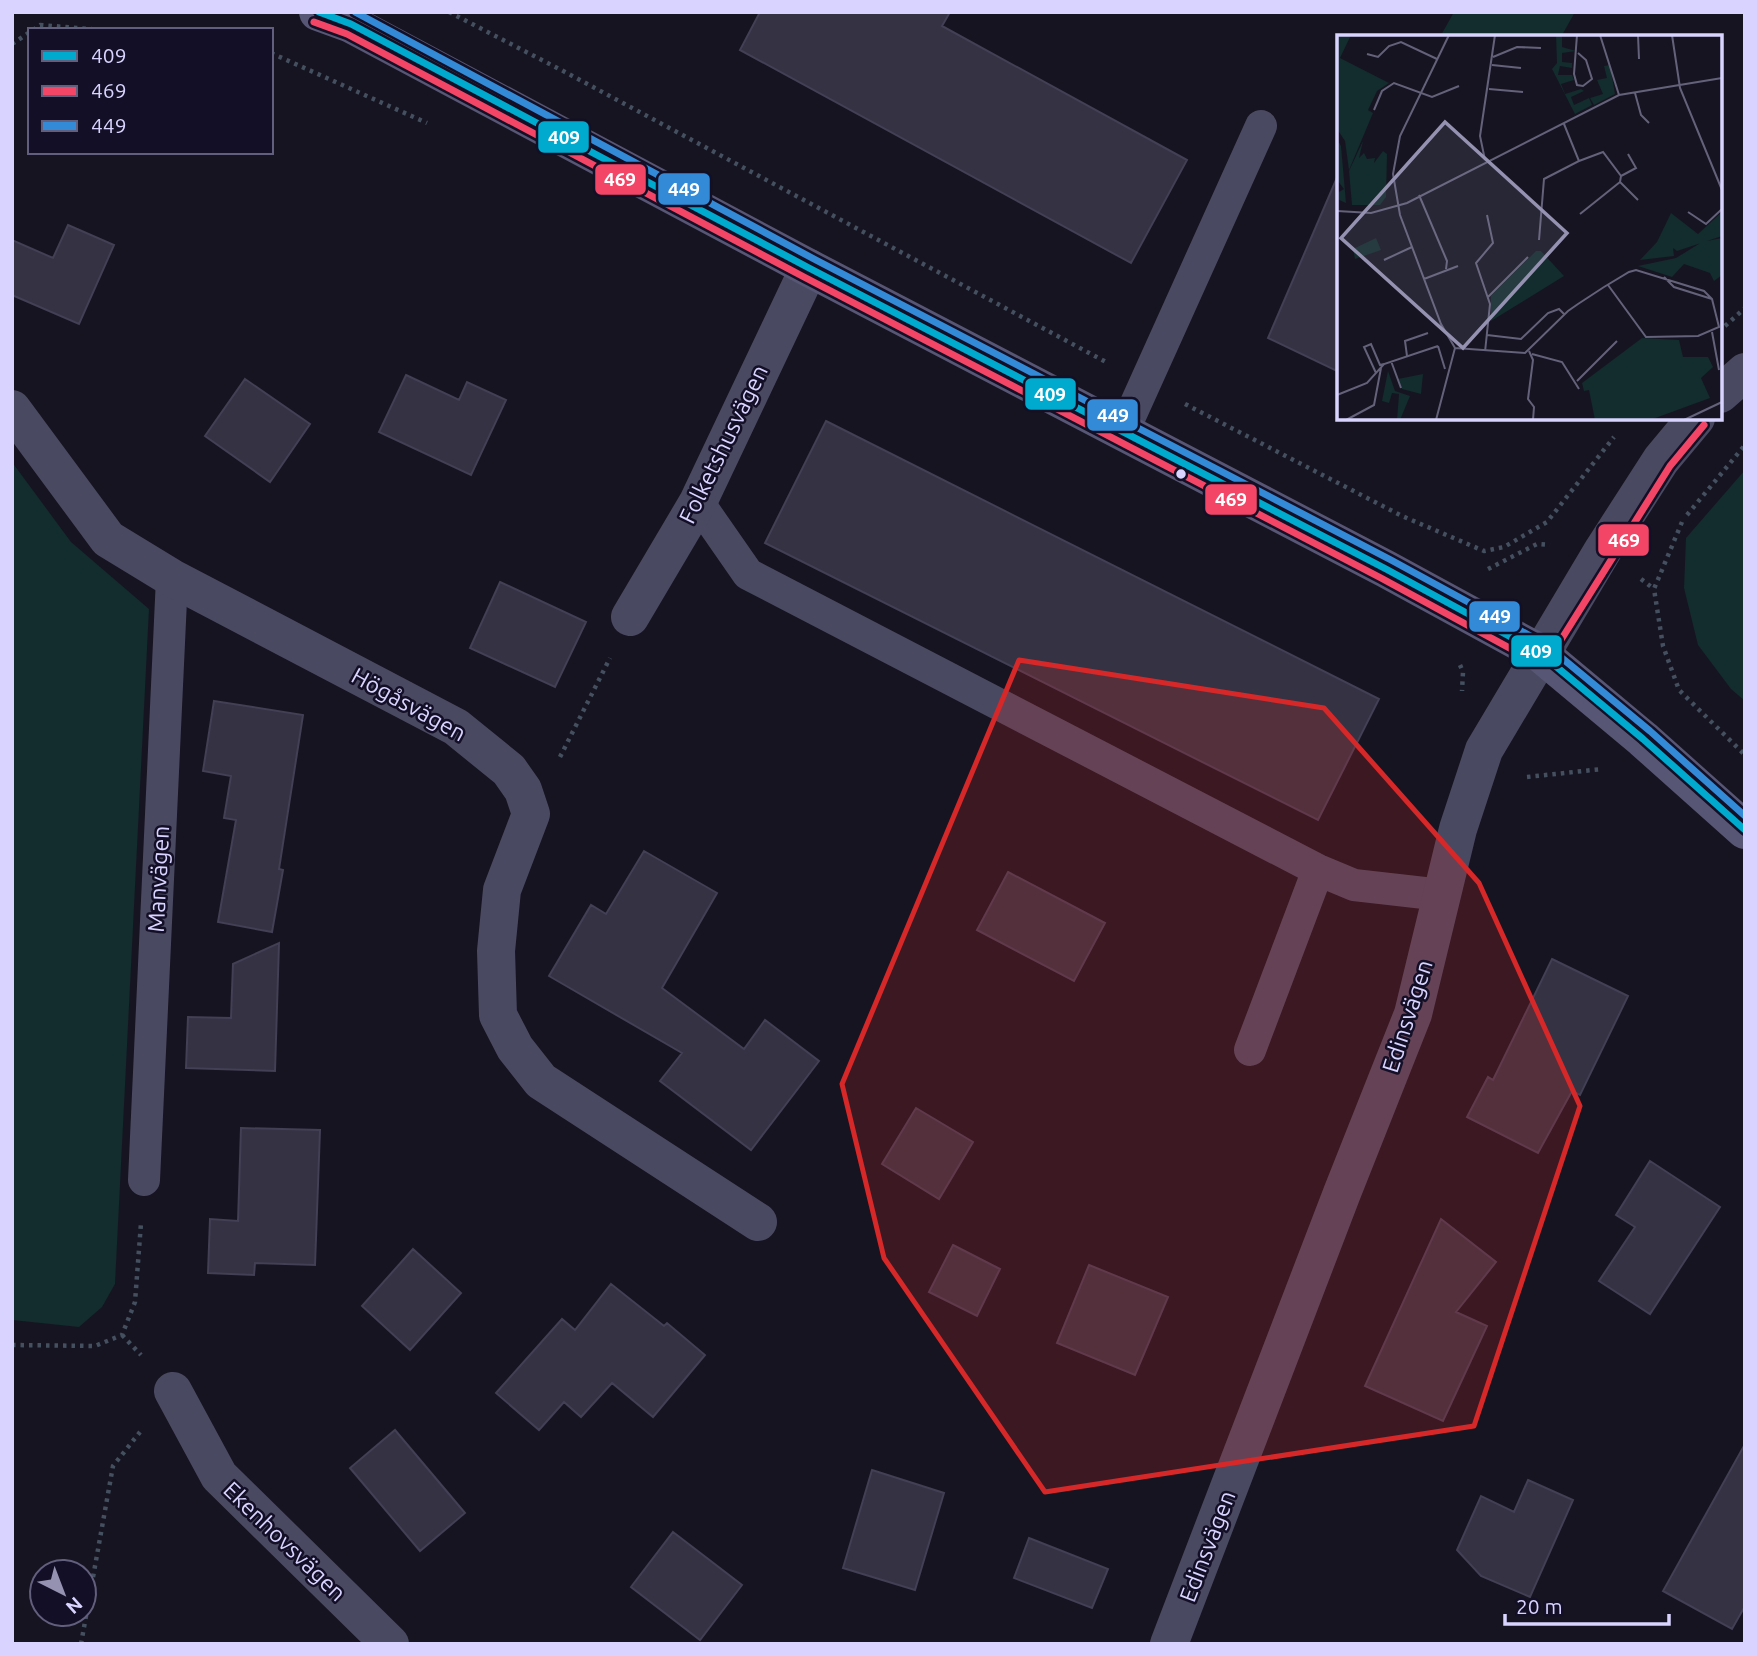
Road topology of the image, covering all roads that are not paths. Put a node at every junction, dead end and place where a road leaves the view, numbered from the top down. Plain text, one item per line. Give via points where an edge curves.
1 (337, 16) edge
2 (1261, 126) dead end
3 (809, 268) junction
4 (1745, 372) edge
5 (1722, 392) edge
6 (12, 409) edge
7 (1694, 420) edge
8 (1123, 432) junction
9 (698, 502) junction
10 (172, 578) junction
11 (631, 617) dead end
12 (1541, 653) junction
13 (1745, 830) edge
14 (1318, 870) junction
15 (1441, 895) junction
16 (1250, 1050) dead end
17 (144, 1180) road end
18 (758, 1222) dead end
19 (173, 1391) road end
20 (1171, 1643) edge
21 (390, 1644) edge

1 - 3 street
2 - 8 lane
3 - 8 street
3 - 9 street, Folketshusvägen
4 - 5 street
6 - 10 street, Högåsvägen via 108,539
7 - 12 street, Edinsvägen via 1661,460
8 - 12 street
9 - 11 street, Folketshusvägen
9 - 14 lane via 748,574
10 - 17 lane, Manvägen
10 - 18 street, Högåsvägen via 456,727 509,770 523,790 531,814 502,890 495,951 498,1015 515,1048 541,1081
12 - 13 street
12 - 15 street, Edinsvägen via 1485,750
14 - 15 lane via 1354,885
14 - 16 lane
15 - 20 street, Edinsvägen via 1413,1014
19 - 21 street, Ekenhovsvägen via 219,1476

